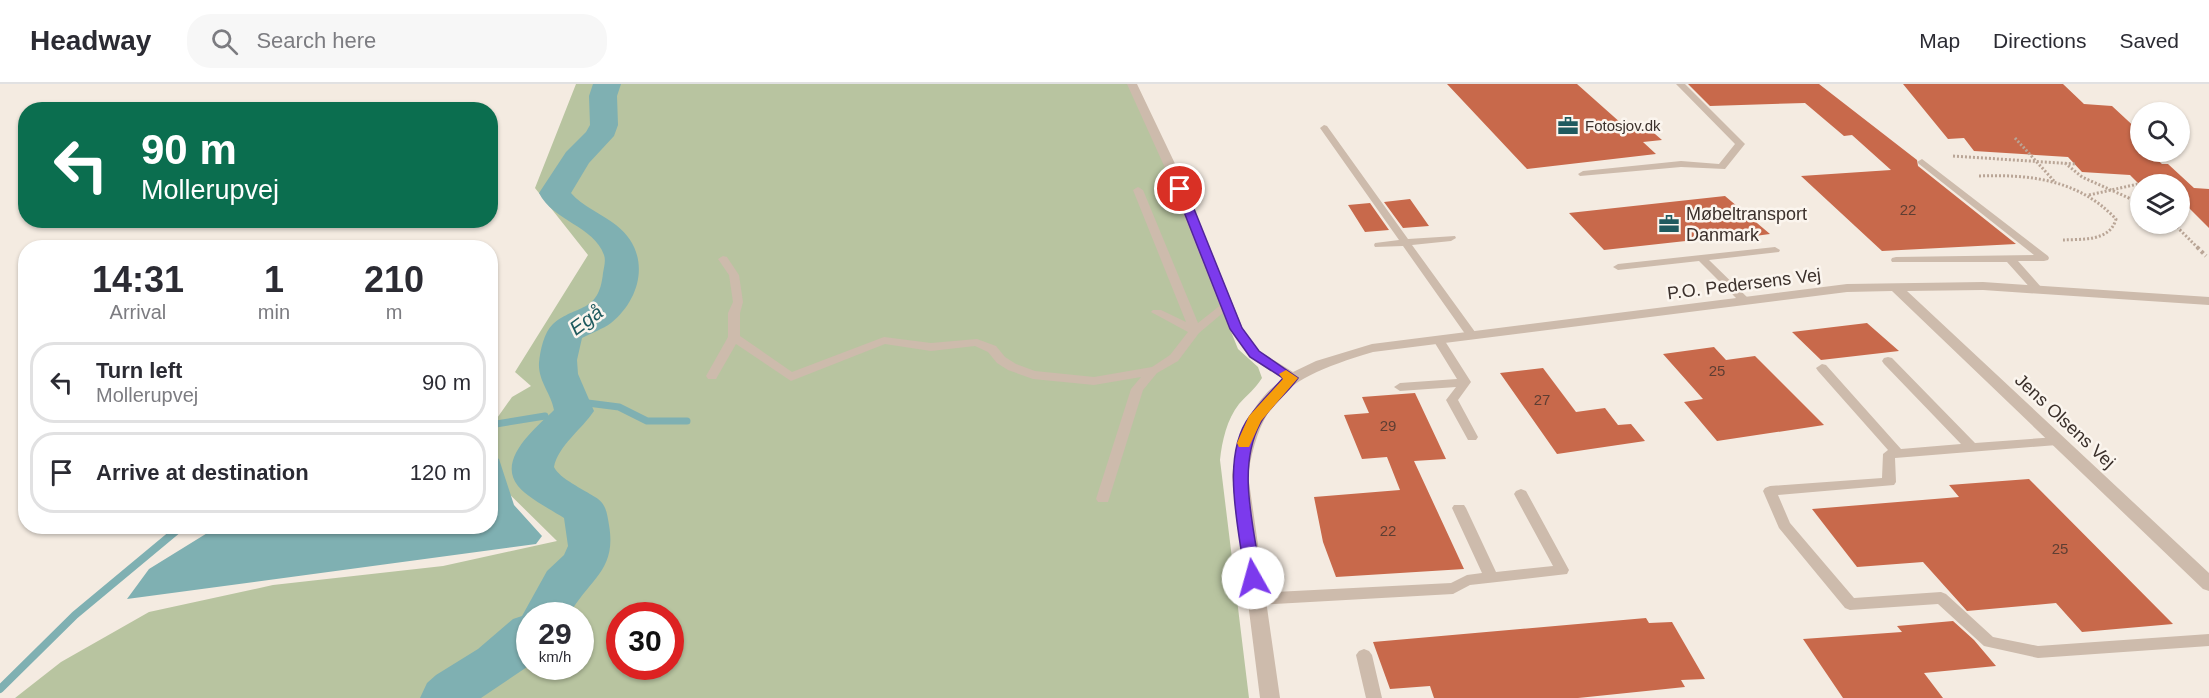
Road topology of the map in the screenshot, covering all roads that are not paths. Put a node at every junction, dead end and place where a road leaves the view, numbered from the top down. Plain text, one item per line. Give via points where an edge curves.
1 (1132, 84) edge
2 (1680, 84) edge
3 (1324, 128) dead end
4 (1922, 162) dead end
5 (1583, 174) dead end
6 (1138, 190) dead end
7 (1451, 238) dead end
8 (1406, 242) junction
9 (1379, 245) dead end
10 (1775, 250) dead end
11 (723, 259) dead end
12 (1702, 259) junction
13 (2010, 259) junction
14 (1896, 260) dead end
15 (1618, 267) dead end
16 (1894, 286) junction
17 (2037, 289) junction
18 (1746, 302) junction
19 (2209, 302) edge
20 (1227, 306) junction
21 (1157, 312) dead end
22 (1195, 331) junction
23 (1472, 336) junction
24 (734, 337) junction
25 (1439, 340) junction
26 (1888, 361) dead end
27 (1822, 368) dead end
28 (1156, 370) junction
29 (712, 376) dead end
30 (1292, 378) junction
31 (1465, 382) junction
32 (1400, 387) dead end
33 (1472, 437) dead end
34 (2058, 441) junction
35 (1971, 447) junction
36 (1898, 453) junction
37 (1521, 494) dead end
38 (1103, 499) dead end
39 (1459, 508) dead end
40 (1491, 578) junction
41 (2209, 584) edge
42 (1256, 599) junction
43 (2209, 640) edge
44 (1364, 655) dead end
45 (1270, 698) edge
46 (1374, 698) edge

1 - 20 street
2 - 5 lane via 1740,144 1722,167 1681,164
3 - 8 lane
4 - 13 lane via 2044,258
6 - 22 lane
7 - 8 lane
8 - 9 lane
8 - 23 lane
10 - 12 lane
11 - 24 lane via 734,275 738,291
12 - 15 lane
12 - 18 lane
13 - 14 lane
13 - 17 lane
16 - 17 street, P.O. Pedersens Vej
16 - 18 street, P.O. Pedersens Vej via 1847,288
16 - 34 street, Jens Olsens Vej
17 - 19 street, P.O. Pedersens Vej
18 - 23 street, P.O. Pedersens Vej
20 - 22 lane
20 - 30 street via 1236,329 1254,354
21 - 22 lane
22 - 28 lane via 1174,358
23 - 25 street, P.O. Pedersens Vej
24 - 28 lane via 791,377 884,340 931,347 977,342 1021,372 1063,379 1094,381
24 - 29 lane
25 - 30 street, P.O. Pedersens Vej via 1372,348 1328,360
25 - 31 lane
26 - 35 lane
27 - 36 lane
28 - 38 lane via 1144,378 1137,390
30 - 42 street via 1254,420 1243,446 1240,475
31 - 32 lane
31 - 33 lane via 1452,400
34 - 35 lane
34 - 41 street, Jens Olsens Vej
35 - 36 lane
36 - 43 lane via 1889,454 1889,482 1770,491 1784,525 1850,604 1941,598 1989,642 2038,652
37 - 40 lane via 1562,570
39 - 40 lane
40 - 42 lane via 1467,580 1453,588
42 - 45 street
44 - 46 lane

